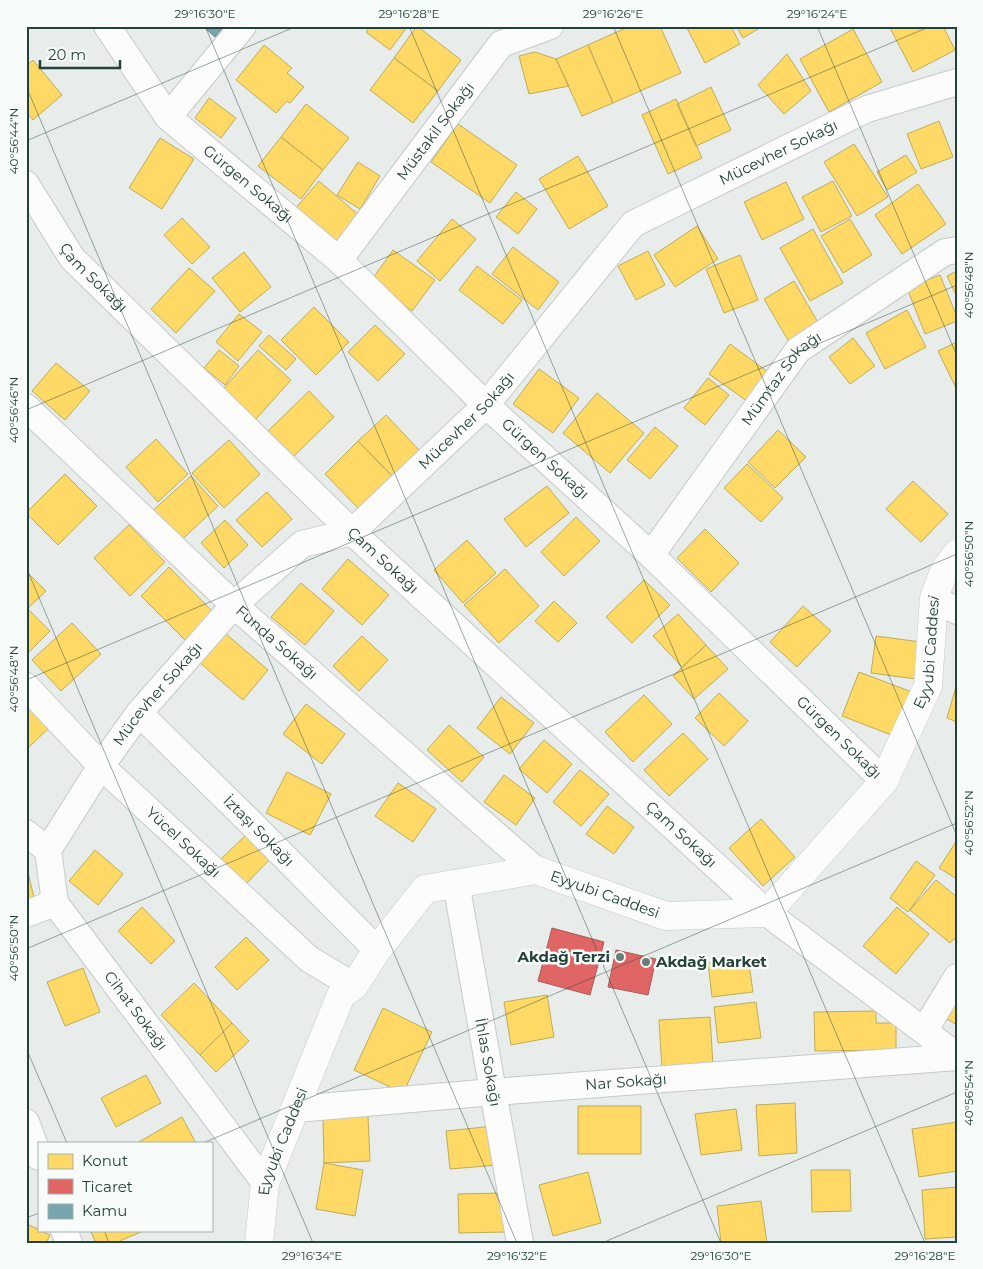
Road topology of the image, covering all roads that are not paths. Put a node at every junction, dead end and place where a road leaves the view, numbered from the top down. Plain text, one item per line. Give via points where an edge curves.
1 (107, 26) edge
2 (243, 26) edge
3 (550, 26) edge
4 (957, 82) edge
5 (168, 117) junction
6 (26, 184) edge
7 (957, 250) edge
8 (339, 260) junction
9 (486, 405) junction
10 (26, 407) edge
11 (352, 532) junction
12 (957, 554) edge
13 (651, 555) junction
14 (234, 604) junction
15 (945, 604) edge
16 (26, 686) edge
17 (139, 713) junction
18 (101, 766) junction
19 (884, 781) junction
20 (26, 834) edge
21 (48, 850) junction
22 (536, 870) junction
23 (456, 883) junction
24 (55, 903) junction
25 (26, 914) edge
26 (766, 914) junction
27 (377, 950) junction
28 (957, 977) edge
29 (354, 986) junction
30 (924, 1031) junction
31 (957, 1057) edge
32 (493, 1092) junction
33 (296, 1109) junction
34 (26, 1122) edge
35 (38, 1154) edge
36 (265, 1183) junction
37 (259, 1243) edge
38 (520, 1243) edge

1 - 5 street, Gürgen Sokağı
2 - 5 street
3 - 8 street, Müstakil Sokağı via 501,44
4 - 9 street, Mücevher Sokağı via 866,109 633,224
5 - 8 street, Gürgen Sokağı
6 - 11 street, Çam Sokağı via 72,258
7 - 13 street, Mümtaz Sokağı via 945,252 798,350
8 - 9 street, Gürgen Sokağı
9 - 11 street, Mücevher Sokağı
9 - 13 street, Gürgen Sokağı
10 - 14 street, Funda Sokağı
11 - 14 street, Mücevher Sokağı via 302,544
11 - 26 street, Çam Sokağı
12 - 15 street, Eyyubi Caddesi via 944,571
13 - 19 street, Gürgen Sokağı
14 - 17 street, Mücevher Sokağı
14 - 22 street, Funda Sokağı
15 - 19 street, Eyyubi Caddesi via 928,686
16 - 18 street, Yücel Sokağı
17 - 18 street, Mücevher Sokağı
17 - 27 street, İztaşı Sokağı
18 - 21 street, Mücevher Sokağı
18 - 29 street, Yücel Sokağı via 309,959
19 - 26 street, Eyyubi Caddesi
20 - 21 street
21 - 24 street, Cihat Sokağı
22 - 23 street, Eyyubi Caddesi
22 - 26 street, Eyyubi Caddesi via 666,916
23 - 27 street, Eyyubi Caddesi via 425,889
23 - 32 street, İhlas Sokağı
24 - 25 street
24 - 36 street, Cihat Sokağı
26 - 30 street, Çam Sokağı
27 - 29 street, Eyyubi Caddesi
28 - 30 street
29 - 33 street, Eyyubi Caddesi via 341,995
30 - 31 street, Çam Sokağı
31 - 32 street, Nar Sokağı
32 - 33 street, Nar Sokağı
32 - 38 street, İhlas Sokağı
33 - 36 street, Eyyubi Caddesi
34 - 35 street
36 - 37 street, Eyyubi Caddesi

